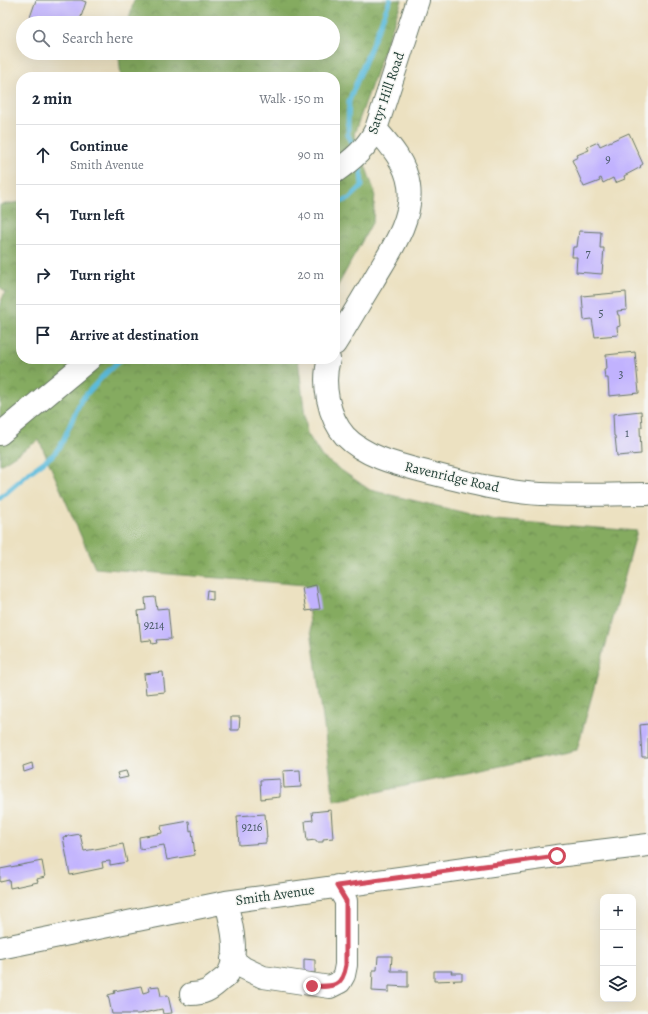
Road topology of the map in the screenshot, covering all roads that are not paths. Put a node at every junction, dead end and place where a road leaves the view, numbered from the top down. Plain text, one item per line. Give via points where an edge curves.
1 (418, 0) edge
2 (376, 129) junction
3 (340, 168) edge
4 (340, 336) edge
5 (84, 364) edge
6 (328, 364) edge
7 (0, 434) edge
8 (648, 494) edge
9 (648, 845) edge
10 (337, 886) junction
11 (226, 902) junction
12 (0, 948) edge
13 (232, 959) junction
14 (191, 994) dead end

1 - 2 street, Satyr Hill Road
2 - 3 street, Satyr Hill Road via 357,155
2 - 4 street via 393,148 404,166 410,204 394,244
5 - 7 street
6 - 8 street, Ravenridge Road via 328,402 345,436 361,448 390,462 480,486 541,494
9 - 10 street, Smith Avenue
10 - 11 street, Smith Avenue
10 - 13 street via 346,901 346,965 340,982 330,987 263,977
11 - 12 street, Smith Avenue
11 - 13 street via 234,943
13 - 14 street via 227,974 214,987 203,994

